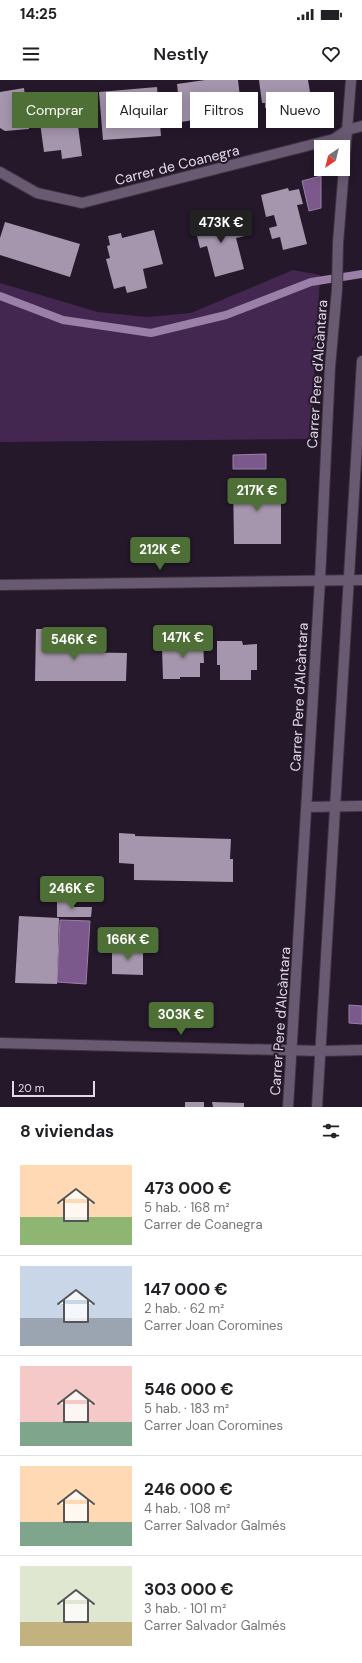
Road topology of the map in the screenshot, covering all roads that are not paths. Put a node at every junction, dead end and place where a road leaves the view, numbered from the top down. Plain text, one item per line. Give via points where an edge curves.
1 (351, 80) edge
2 (362, 126) edge
3 (348, 130) junction
4 (0, 172) edge
5 (362, 361) edge
6 (320, 580) junction
7 (349, 580) junction
8 (362, 580) edge
9 (0, 585) edge
10 (362, 806) edge
11 (307, 807) junction
12 (335, 807) junction
13 (0, 1043) edge
14 (292, 1050) junction
15 (362, 1050) edge
16 (321, 1051) junction
17 (288, 1107) edge
18 (317, 1107) edge

1 - 3 street, Carrer Pere d'Alcàntara
2 - 3 street, Carrer de Coanegra
3 - 4 street, Carrer de Coanegra via 334,139 82,203 37,193
3 - 6 street, Carrer Pere d'Alcàntara via 330,367
5 - 7 street
6 - 7 street
6 - 9 street
6 - 11 street, Carrer Pere d'Alcàntara
7 - 8 street
7 - 12 street
10 - 12 street
11 - 12 street
11 - 14 street, Carrer Pere d'Alcàntara
12 - 16 street
13 - 14 street
14 - 16 street
14 - 17 street, Carrer Pere d'Alcàntara
15 - 16 street
16 - 18 street

